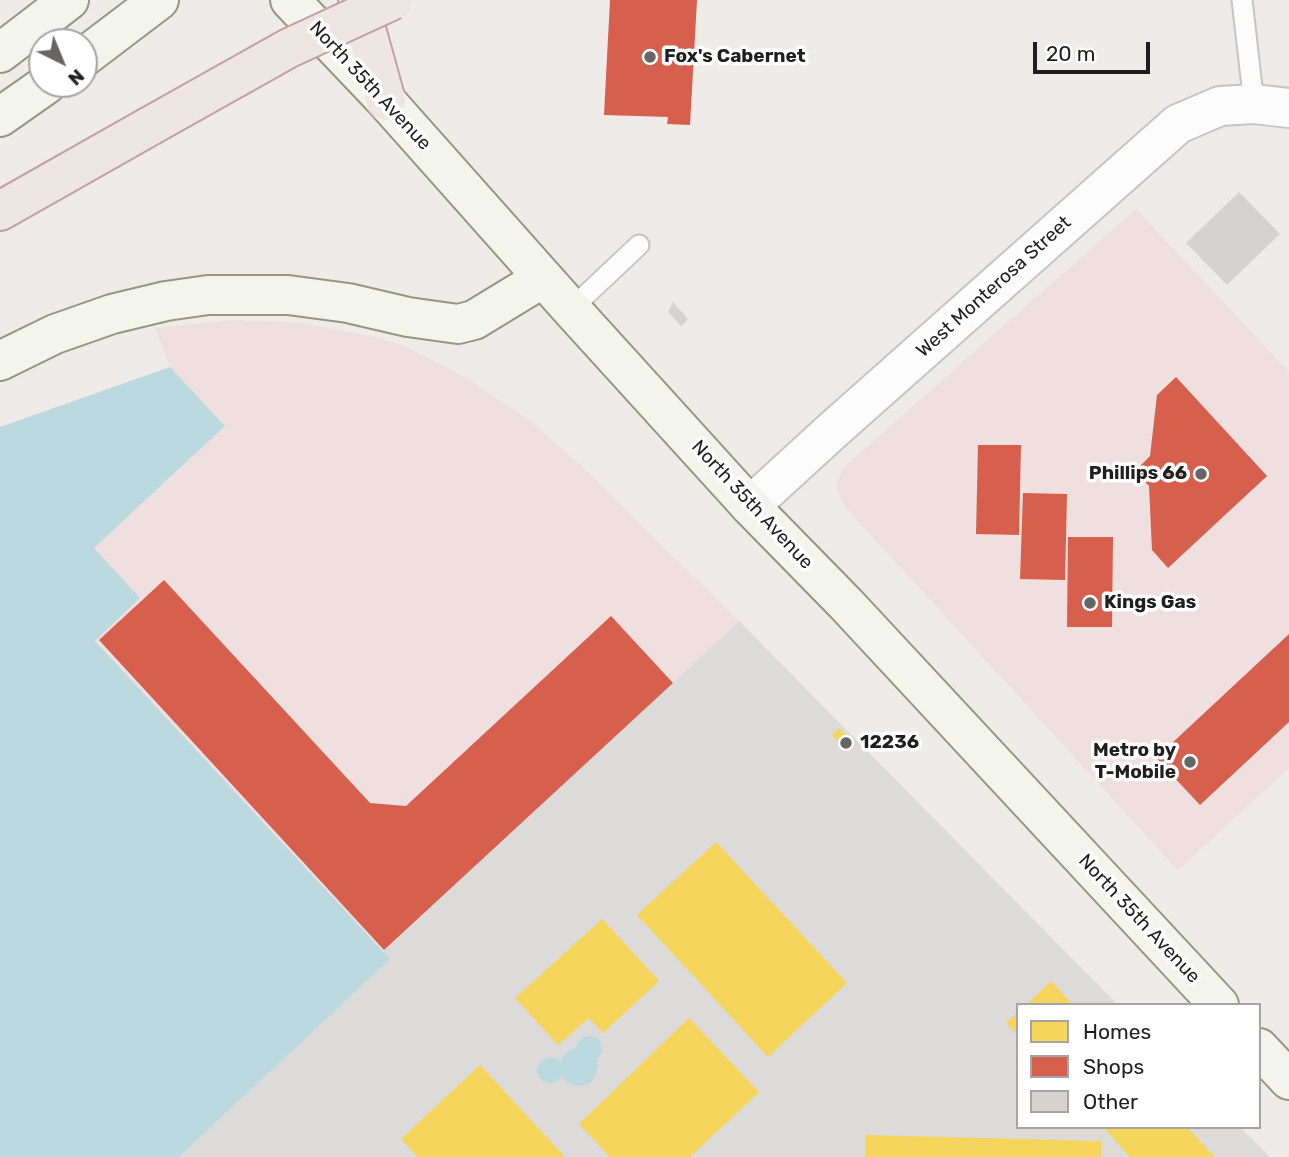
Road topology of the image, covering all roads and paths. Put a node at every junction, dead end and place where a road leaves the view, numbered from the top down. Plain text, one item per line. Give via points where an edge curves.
1 (69, 0) edge
2 (159, 0) edge
3 (290, 0) edge
4 (358, 0) edge
5 (393, 0) edge
6 (1242, 0) edge
7 (98, 47) edge
8 (0, 52) edge
9 (28, 97) edge
10 (386, 101) junction
11 (1272, 106) edge
12 (0, 117) edge
13 (0, 211) edge
14 (639, 245) dead end
15 (543, 278) junction
16 (570, 309) junction
17 (0, 361) edge
18 (750, 506) junction
19 (1217, 1003) edge
20 (1261, 1050) edge
21 (1289, 1080) edge

1 - 8 main road
2 - 7 main road
3 - 10 main road, North 35th Avenue
4 - 10 highway
5 - 13 highway, bridge via 289,48
6 - 11 lane
9 - 12 main road
10 - 15 main road, North 35th Avenue
11 - 18 street, West Monterosa Street via 1220,106 1178,124
14 - 16 lane
15 - 16 main road, North 35th Avenue
15 - 17 main road via 474,320 458,324 288,295 208,295 112,314 55,334
16 - 18 main road, North 35th Avenue
18 - 19 main road, North 35th Avenue
20 - 21 main road

